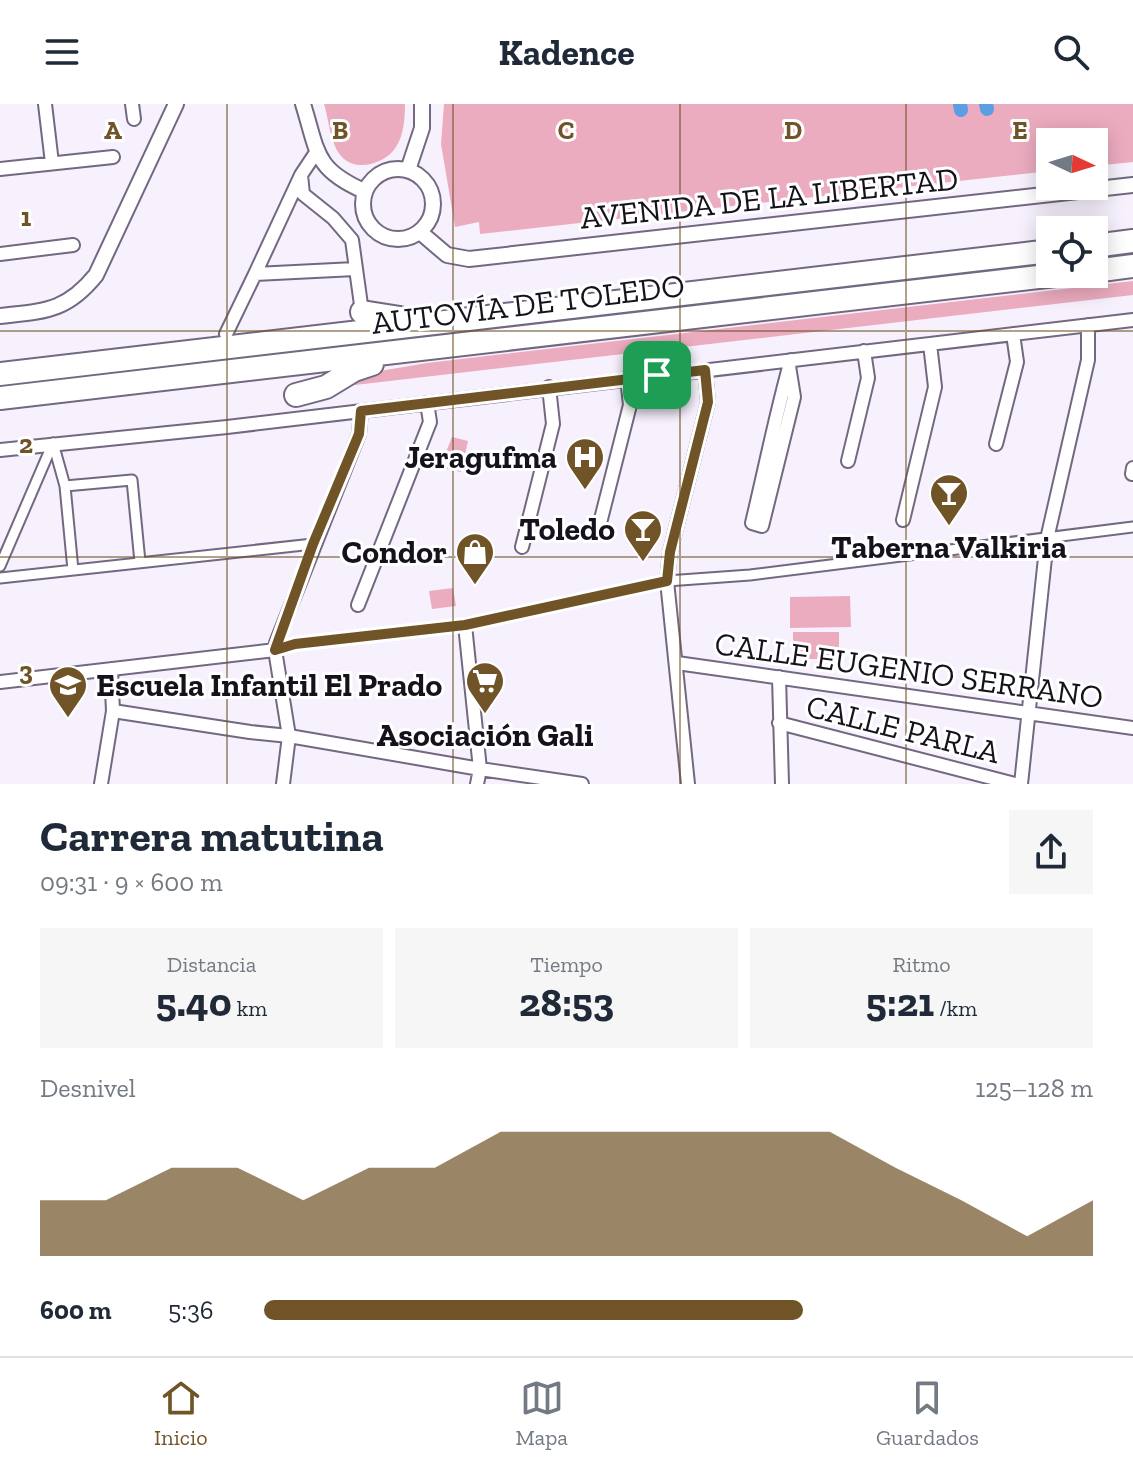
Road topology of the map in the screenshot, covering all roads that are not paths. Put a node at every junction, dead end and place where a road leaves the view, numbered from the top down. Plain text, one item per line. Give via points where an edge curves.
1 (45, 104) edge
2 (132, 104) edge
3 (176, 104) edge
4 (303, 104) edge
5 (422, 104) edge
6 (134, 119) dead end
7 (317, 151) junction
8 (113, 157) dead end
9 (52, 163) junction
10 (0, 169) edge
11 (408, 170) junction
12 (301, 175) junction
13 (1133, 185) edge
14 (364, 191) junction
15 (420, 232) junction
16 (1133, 241) edge
17 (1108, 244) edge
18 (73, 245) dead end
19 (1036, 253) edge
20 (0, 254) edge
21 (1133, 266) edge
22 (355, 269) junction
23 (1108, 269) edge
24 (255, 274) junction
25 (1036, 277) edge
26 (362, 312) joint
27 (0, 316) edge
28 (1133, 320) edge
29 (425, 322) junction
30 (1088, 325) junction
31 (226, 334) joint
32 (1013, 334) junction
33 (930, 344) junction
34 (426, 350) junction
35 (864, 351) junction
36 (157, 356) junction
37 (790, 363) junction
38 (705, 370) junction
39 (0, 374) edge
40 (627, 378) junction
41 (123, 383) junction
42 (207, 386) dead end
43 (549, 387) junction
44 (296, 395) dead end
45 (0, 398) edge
46 (427, 403) junction
47 (361, 411) junction
48 (53, 443) junction
49 (996, 444) dead end
50 (0, 450) edge
51 (848, 461) dead end
52 (65, 486) junction
53 (903, 520) dead end
54 (599, 527) dead end
55 (1133, 527) edge
56 (1047, 539) junction
57 (313, 544) junction
58 (522, 547) dead end
59 (140, 562) junction
60 (0, 566) edge
61 (73, 570) junction
62 (0, 578) edge
63 (667, 581) junction
64 (358, 605) dead end
65 (465, 625) junction
66 (275, 650) junction
67 (677, 663) junction
68 (111, 669) junction
69 (779, 677) junction
70 (0, 682) edge
71 (113, 711) junction
72 (1028, 713) junction
73 (779, 723) junction
74 (1133, 728) edge
75 (289, 736) junction
76 (480, 769) junction
77 (101, 784) edge
78 (283, 784) edge
79 (477, 784) edge
80 (578, 784) edge
81 (688, 784) edge
82 (782, 784) edge
83 (1015, 784) edge
84 (1021, 784) edge

1 - 9 street
2 - 6 street
3 - 27 street via 96,275 82,293 61,306
4 - 7 street
5 - 11 street via 422,128
7 - 12 street
7 - 14 street via 327,170
8 - 9 street
9 - 10 street
11 - 14 street via 380,173
11 - 15 street via 422,178 433,197 429,220
12 - 22 street via 303,194 352,240
12 - 24 street
13 - 15 street, AVENIDA DE LA LIBERTAD via 469,259 447,255
14 - 15 street via 363,212 373,230 394,240
16 - 17 highway
18 - 20 street
19 - 29 highway, AUTOVÍA DE TOLEDO
21 - 23 highway
22 - 24 street
22 - 26 street
24 - 31 street
25 - 34 highway, AUTOVÍA DE TOLEDO
26 - 29 highway
28 - 30 street
29 - 36 highway, AUTOVÍA DE TOLEDO
30 - 32 street
30 - 56 street via 1089,351
31 - 36 highway
32 - 33 street
32 - 49 street via 1017,362
33 - 35 street
33 - 53 street via 935,387
34 - 41 highway, AUTOVÍA DE TOLEDO
34 - 44 highway via 354,370 326,387
35 - 37 street
35 - 51 street via 868,378
36 - 39 highway, AUTOVÍA DE TOLEDO
37 - 37 street via 752,523 762,526 794,397
37 - 38 street
38 - 40 street
38 - 63 street via 708,402
40 - 43 street
40 - 54 street via 630,405
41 - 42 highway
41 - 45 highway, AUTOVÍA DE TOLEDO
43 - 46 street
43 - 58 street via 553,424
46 - 47 street
46 - 64 street via 430,422
47 - 48 street
47 - 57 street via 359,434
48 - 50 street
48 - 52 street
48 - 60 street
52 - 59 street via 132,480
52 - 61 street
55 - 56 street
56 - 63 street
56 - 72 street
57 - 59 street
57 - 66 street
59 - 61 street
61 - 62 street
63 - 65 street
63 - 67 street
65 - 66 street
65 - 76 street
66 - 68 street
66 - 75 street
67 - 69 street, CALLE EUGENIO SERRANO
67 - 81 street
68 - 70 street
68 - 71 street
69 - 72 street, CALLE EUGENIO SERRANO
69 - 73 street
71 - 75 street
71 - 77 street
72 - 74 street, CALLE EUGENIO SERRANO
72 - 84 street
73 - 82 street
73 - 83 street, CALLE PARLA
75 - 76 street
75 - 78 street
76 - 79 street
76 - 80 street

